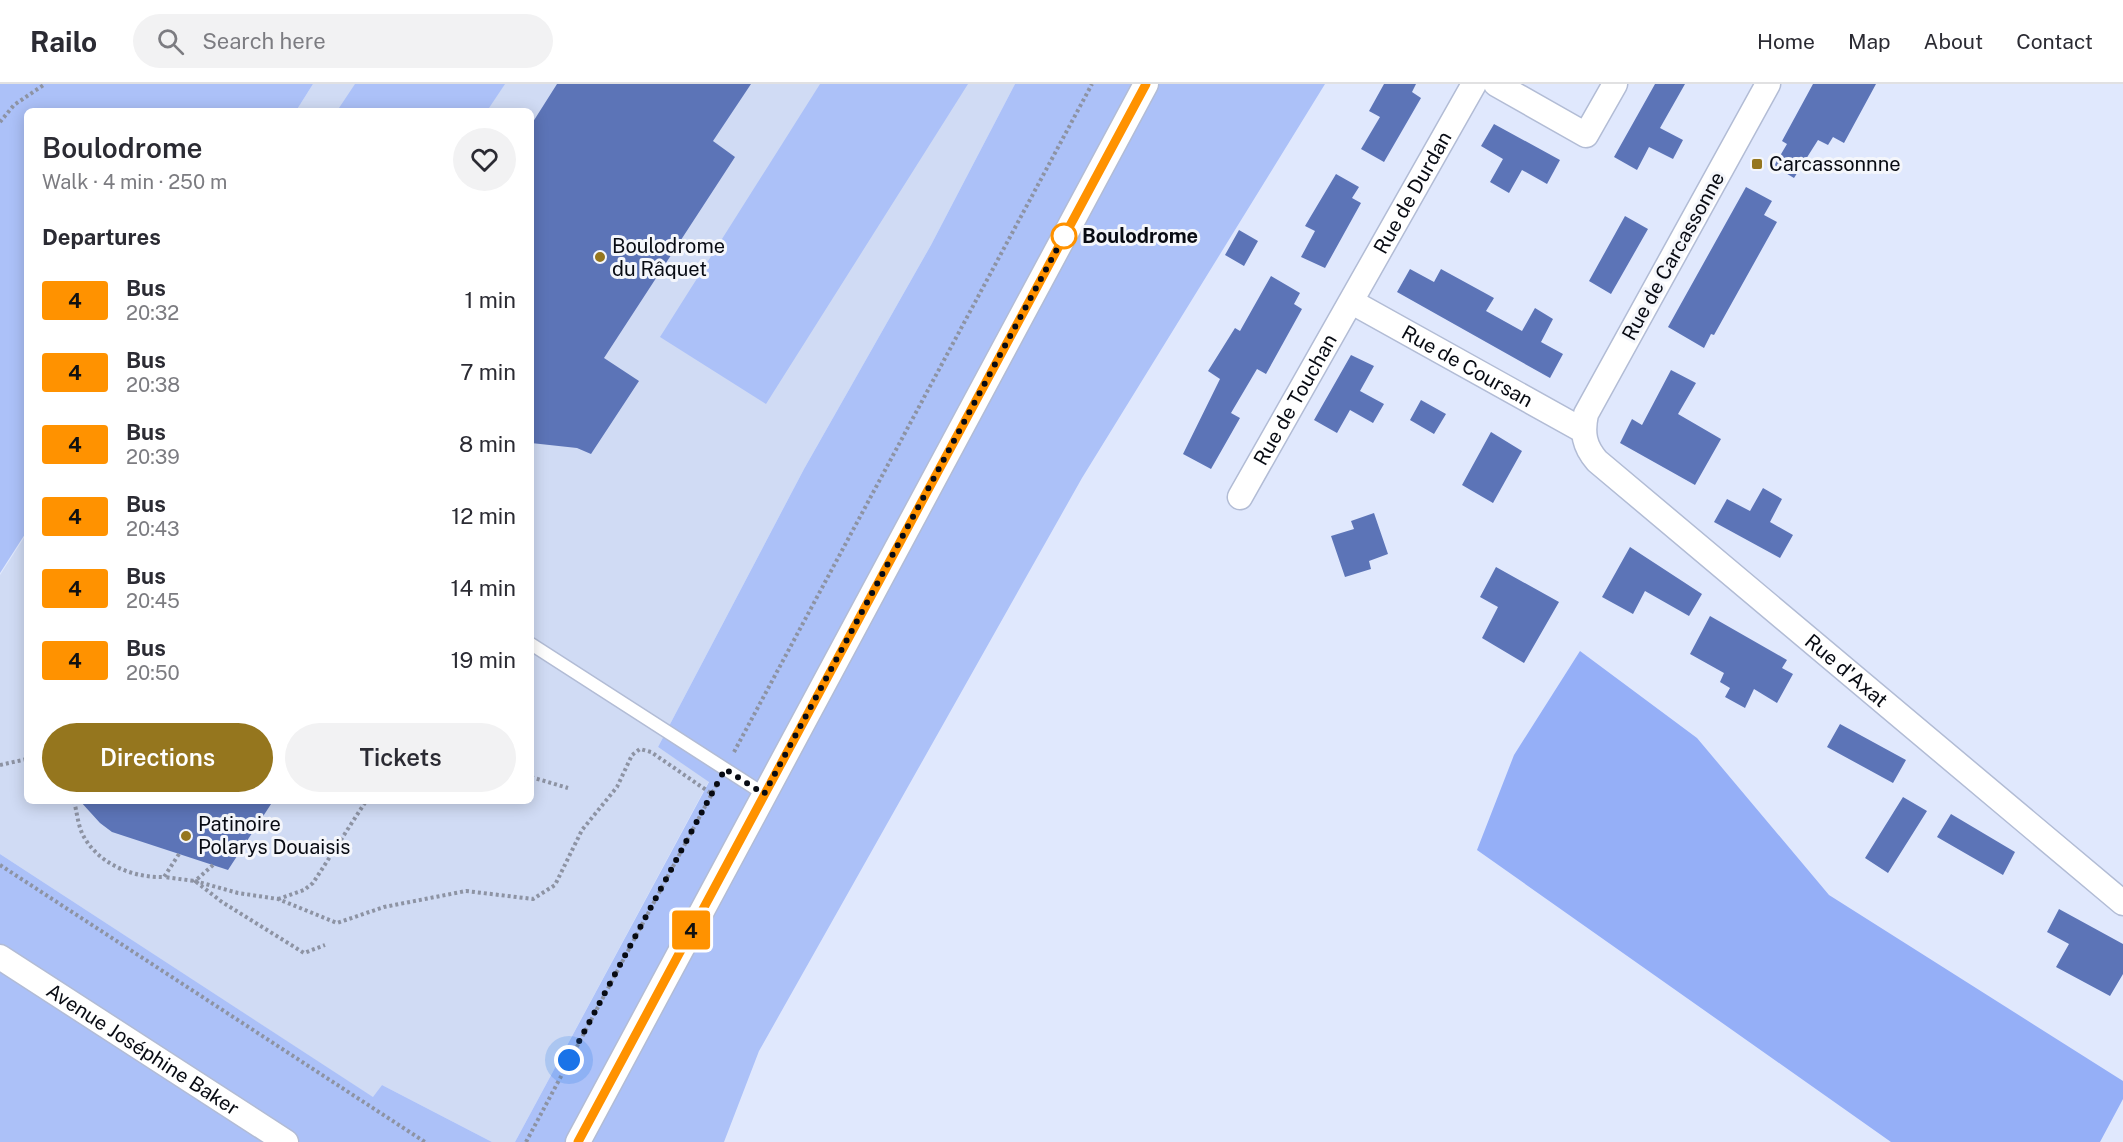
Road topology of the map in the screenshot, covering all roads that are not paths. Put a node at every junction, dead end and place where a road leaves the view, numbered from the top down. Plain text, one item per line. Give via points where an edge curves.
1 (1146, 84) edge
2 (1474, 84) edge
3 (1496, 84) edge
4 (1615, 84) edge
5 (1768, 84) edge
6 (1352, 302) junction
7 (1582, 429) junction
8 (1240, 497) dead end
9 (534, 646) edge
10 (764, 794) junction
11 (2123, 903) edge
12 (0, 957) edge
13 (286, 1142) edge
14 (578, 1142) edge

1 - 10 street
2 - 6 street, Rue de Durdan
3 - 4 street via 1586,135
5 - 7 street, Rue de Carcassonne via 1593,402
6 - 7 street, Rue de Coursan
6 - 8 street, Rue de Touchan
7 - 11 street, Rue d'Axat via 1597,461
9 - 10 lane
10 - 14 street
12 - 13 street, Avenue Joséphine Baker

